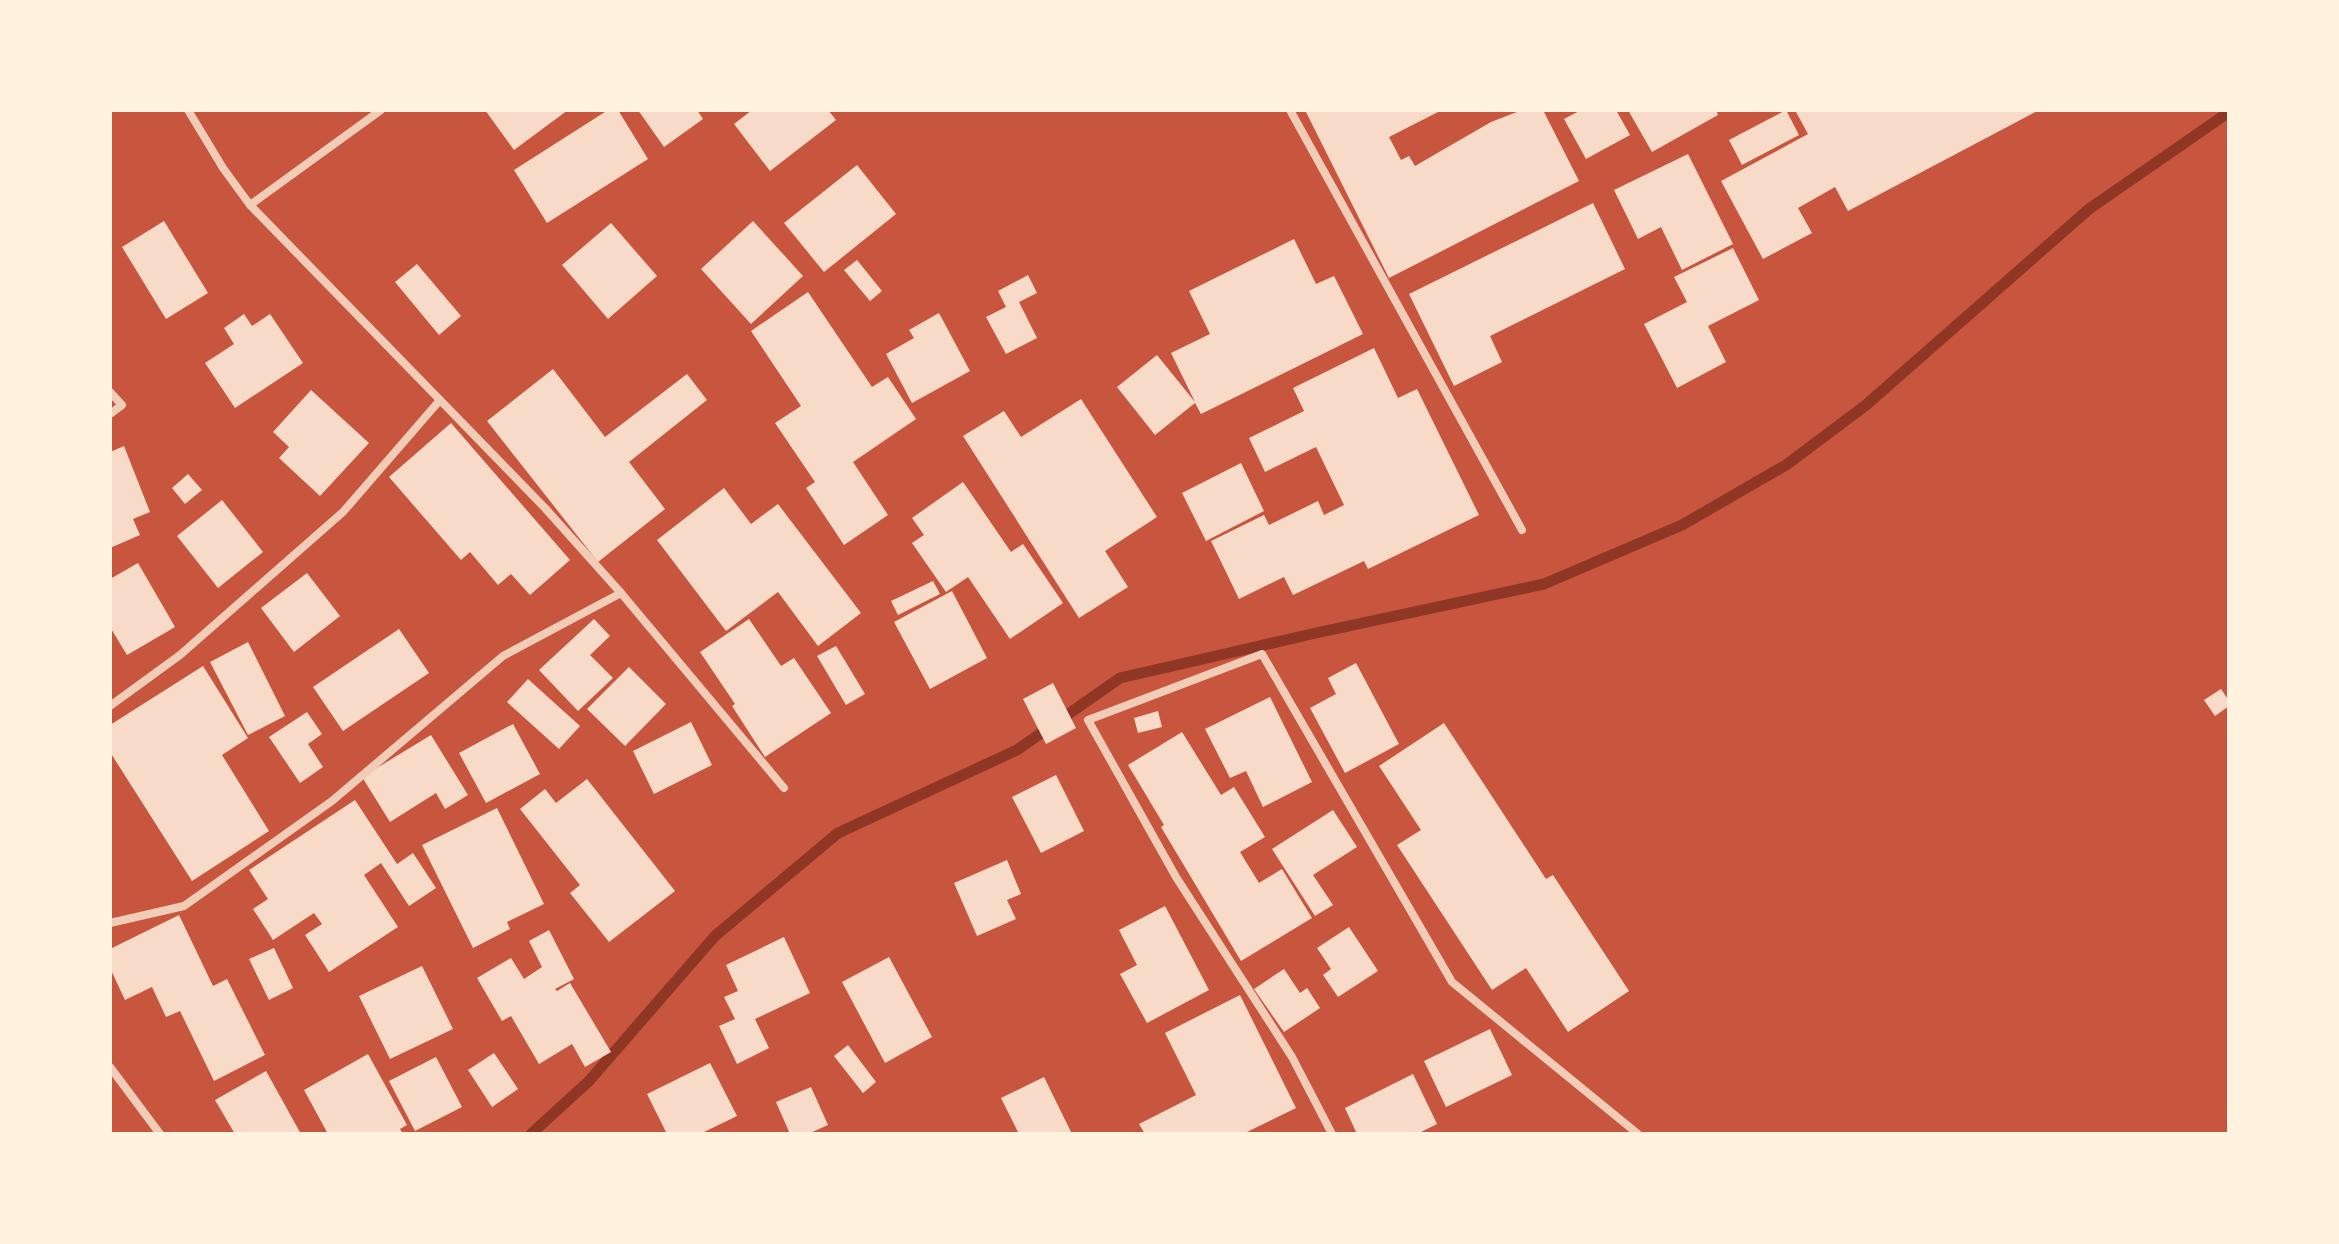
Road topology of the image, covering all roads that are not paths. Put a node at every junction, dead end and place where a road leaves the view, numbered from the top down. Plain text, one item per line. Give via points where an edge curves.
1 (188, 110) edge
2 (381, 110) edge
3 (1290, 110) edge
4 (250, 205) junction
5 (110, 392) edge
6 (440, 400) junction
7 (110, 414) edge
8 (1522, 530) dead end
9 (621, 593) junction
10 (110, 706) edge
11 (784, 788) dead end
12 (110, 923) edge
13 (110, 1067) edge
14 (160, 1134) edge
15 (1332, 1134) edge
16 (1638, 1134) edge

1 - 4 street
2 - 4 street
3 - 8 street
4 - 6 street
5 - 7 street via 122,405
6 - 9 street
6 - 10 street via 343,512 180,655
9 - 11 street
9 - 12 street via 503,656 332,801 184,906
13 - 14 street
15 - 16 street via 1292,1057 1176,877 1088,720 1262,654 1452,982

